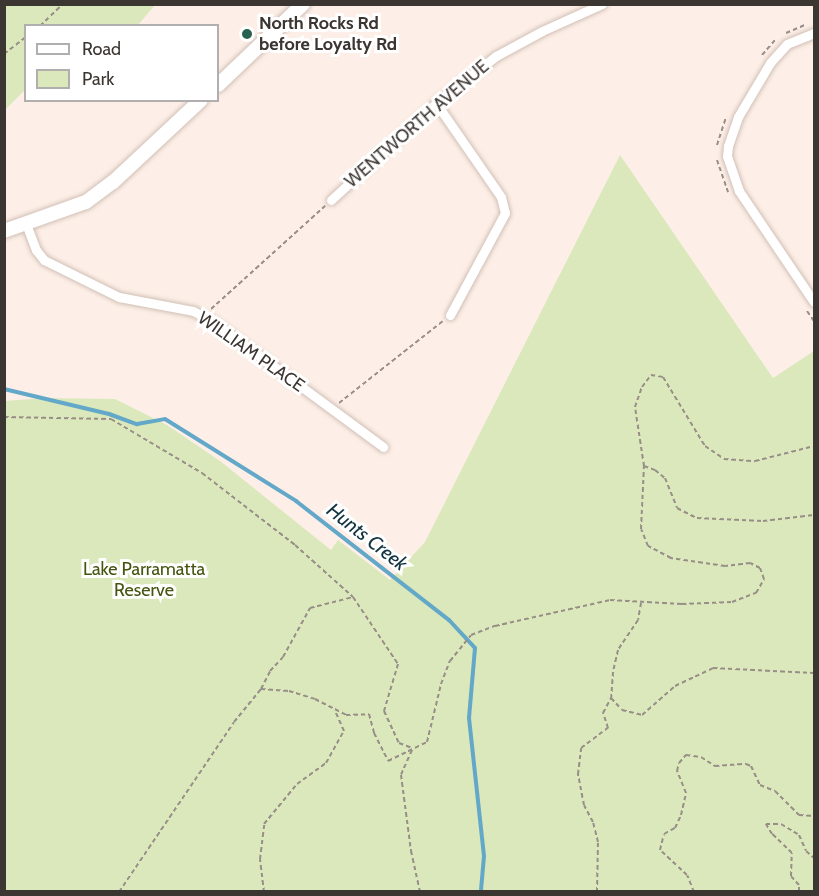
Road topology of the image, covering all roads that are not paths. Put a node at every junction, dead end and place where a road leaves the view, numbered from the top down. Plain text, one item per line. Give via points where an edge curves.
1 (303, 4) edge
2 (602, 4) edge
3 (814, 33) edge
4 (219, 84) edge
5 (199, 102) edge
6 (436, 103) junction
7 (331, 200) road end
8 (26, 224) junction
9 (4, 231) edge
10 (814, 302) edge
11 (450, 315) road end
12 (383, 447) dead end

1 - 4 main road
2 - 6 street, WENTWORTH AVENUE via 496,56
3 - 10 street via 788,44 770,63 738,117 727,156 739,191
5 - 8 main road via 100,192 71,209
6 - 7 street, WENTWORTH AVENUE
6 - 11 street via 501,197 505,213
8 - 9 main road
8 - 12 street, WILLIAM PLACE via 36,250 52,265 119,297 203,316

